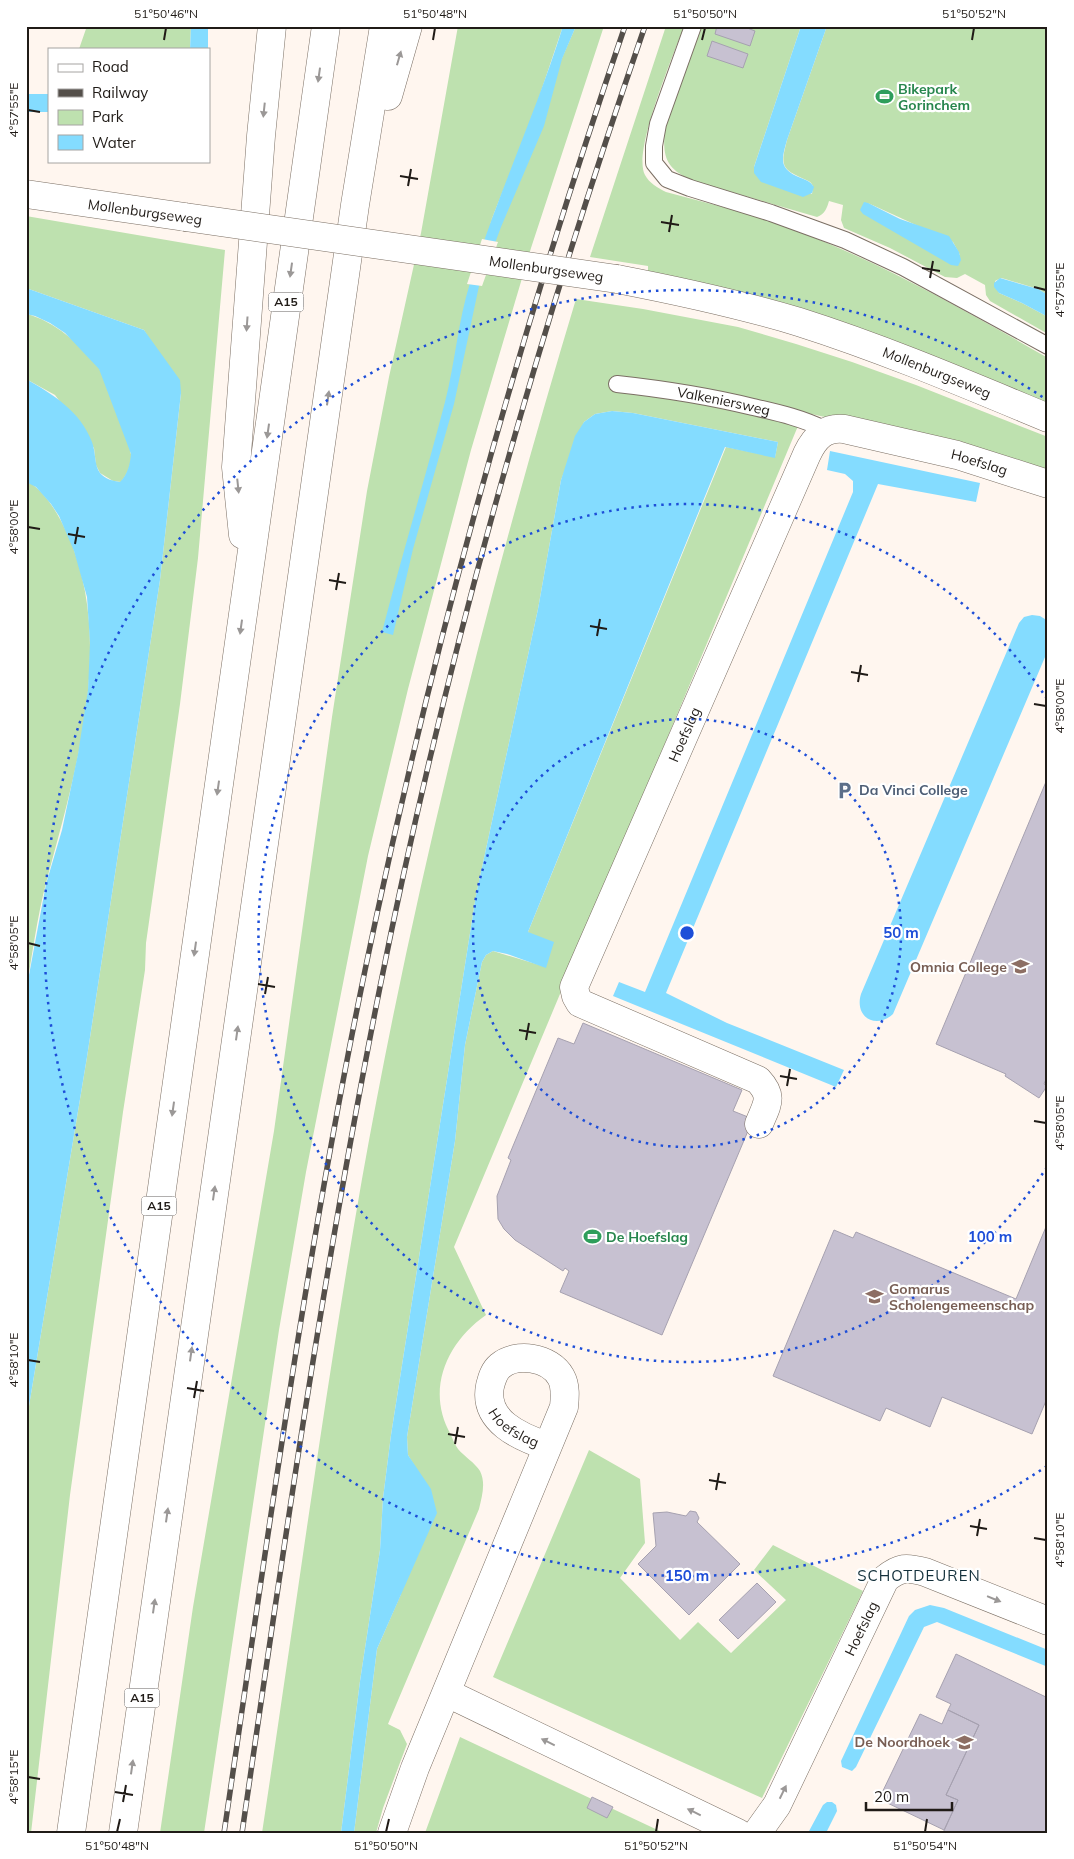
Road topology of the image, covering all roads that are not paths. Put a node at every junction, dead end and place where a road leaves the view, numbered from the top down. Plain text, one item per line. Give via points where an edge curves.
1 (272, 26) edge
2 (326, 26) edge
3 (384, 26) edge
4 (408, 26) edge
5 (693, 26) edge
6 (26, 194) edge
7 (355, 205) junction
8 (1048, 346) edge
9 (618, 384) dead end
10 (1048, 418) edge
11 (826, 430) junction
12 (1048, 484) edge
13 (247, 578) junction
14 (769, 1115) dead end
15 (547, 1446) dead end
16 (1048, 1621) edge
17 (447, 1693) junction
18 (71, 1833) edge
19 (123, 1833) edge
20 (392, 1833) edge
21 (738, 1833) edge
22 (757, 1833) edge

1 -> 13 main road, A15 via 236,467
2 -> 13 main road, A15
3 - 7 main road, A15
7 -> 4 main road, A15
5 - 8 lane via 658,124 654,146 654,163 667,179 845,240 903,266
6 - 10 main road, Mollenburgseweg, bridge via 618,279 730,302 917,364
19 -> 7 main road, A15
9 - 11 lane, Valkeniersweg via 680,391 745,405 795,417
11 - 12 main road, Hoefslag via 844,429 956,455
11 - 14 main road, Hoefslag via 813,441 807,454 574,987 580,1003 758,1080 769,1094
13 -> 18 main road, A15
15 - 17 main road, Hoefslag
22 -> 16 main road, Hoefslag via 777,1805 885,1580 896,1570 910,1568 925,1572
17 - 20 main road, Hoefslag
21 -> 17 main road

